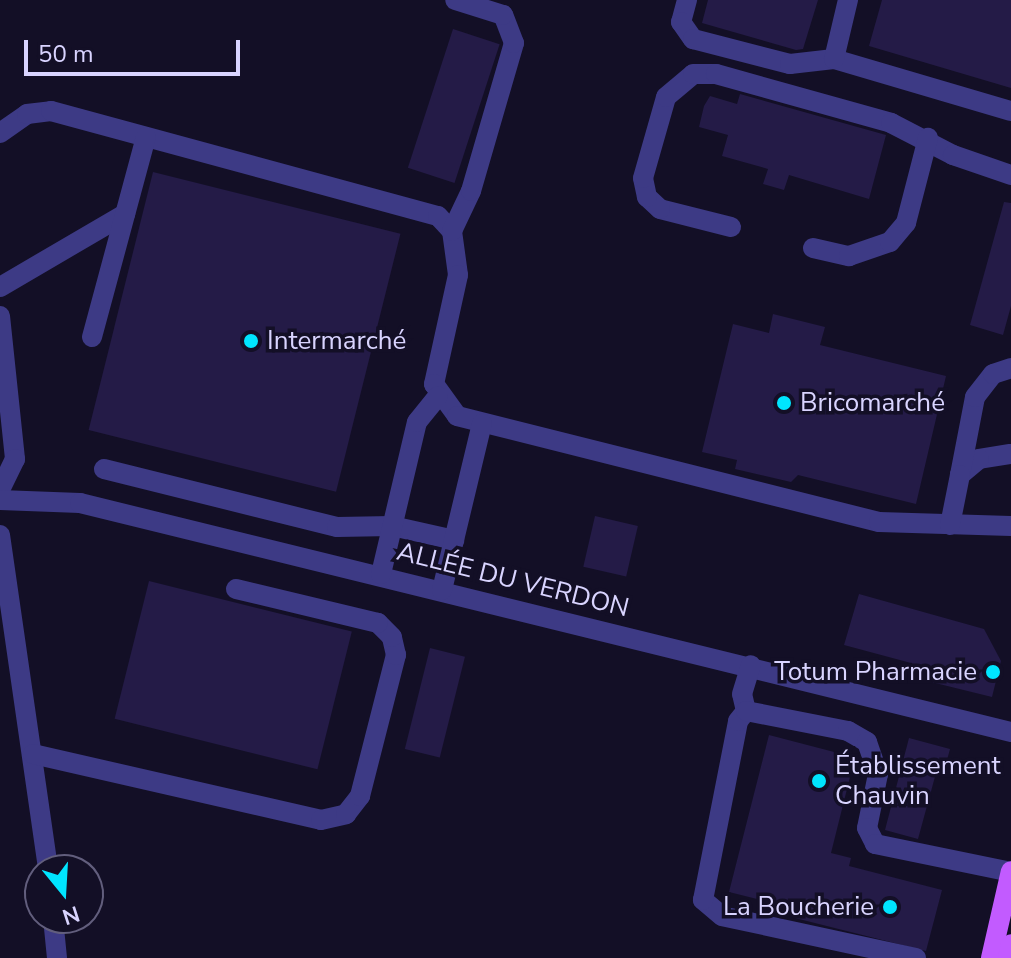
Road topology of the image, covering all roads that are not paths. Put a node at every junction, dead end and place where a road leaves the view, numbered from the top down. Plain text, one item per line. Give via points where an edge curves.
1 (455, 0) edge
2 (687, 0) edge
3 (848, 0) edge
4 (834, 59) junction
5 (1011, 111) edge
6 (2, 127) edge
7 (146, 137) junction
8 (928, 138) junction
9 (1011, 175) edge
10 (125, 214) junction
11 (731, 227) dead end
12 (452, 231) junction
13 (813, 248) dead end
14 (0, 287) edge
15 (0, 316) edge
16 (92, 337) dead end
17 (1011, 368) edge
18 (438, 396) junction
19 (482, 424) junction
20 (1010, 454) edge
21 (104, 469) dead end
22 (960, 475) junction
23 (0, 490) edge
24 (0, 500) edge
25 (950, 525) junction
26 (392, 526) junction
27 (1005, 530) edge
28 (0, 535) edge
29 (454, 540) junction
30 (381, 574) junction
31 (236, 589) dead end
32 (442, 590) junction
33 (751, 665) junction
34 (746, 711) junction
35 (1011, 732) edge
36 (33, 754) junction
37 (46, 854) edge
38 (1011, 872) edge
39 (55, 934) edge
40 (1011, 944) edge
41 (850, 952) edge
42 (57, 958) edge
43 (916, 958) edge
44 (991, 958) edge
45 (1008, 958) edge

1 - 12 street via 503,15 514,43 471,191
2 - 4 street via 681,22 693,39 790,64
3 - 4 street
4 - 5 street
6 - 7 street via 27,114 51,111
7 - 10 street
7 - 12 street via 438,216
8 - 9 street via 953,155
8 - 11 street via 716,74 693,74 666,97 643,178 647,197 660,209
8 - 13 street via 906,223 890,242 867,255
10 - 14 street
10 - 16 street
12 - 18 street via 458,275 436,371
15 - 23 street via 15,459
17 - 22 street via 993,374 975,397
18 - 19 street via 457,416
18 - 26 street via 417,422
19 - 25 street via 879,522
19 - 29 street
20 - 22 street via 979,459
21 - 26 street via 337,527
22 - 25 street
24 - 30 street, ALLÉE DU VERDON via 80,503
25 - 27 street
26 - 29 street
26 - 30 street
28 - 36 street
29 - 32 street
30 - 32 street, ALLÉE DU VERDON
31 - 36 street via 378,623 392,637 396,655 364,782 346,814 321,820
32 - 33 street, ALLÉE DU VERDON
33 - 34 street via 742,694
33 - 35 street, ALLÉE DU VERDON
34 - 38 street via 848,731 867,742 878,774 867,828 875,844
34 - 41 street via 735,736 703,900 722,916
36 - 37 street
38 - 44 main road
39 - 42 street
40 - 45 main road
41 - 43 street

